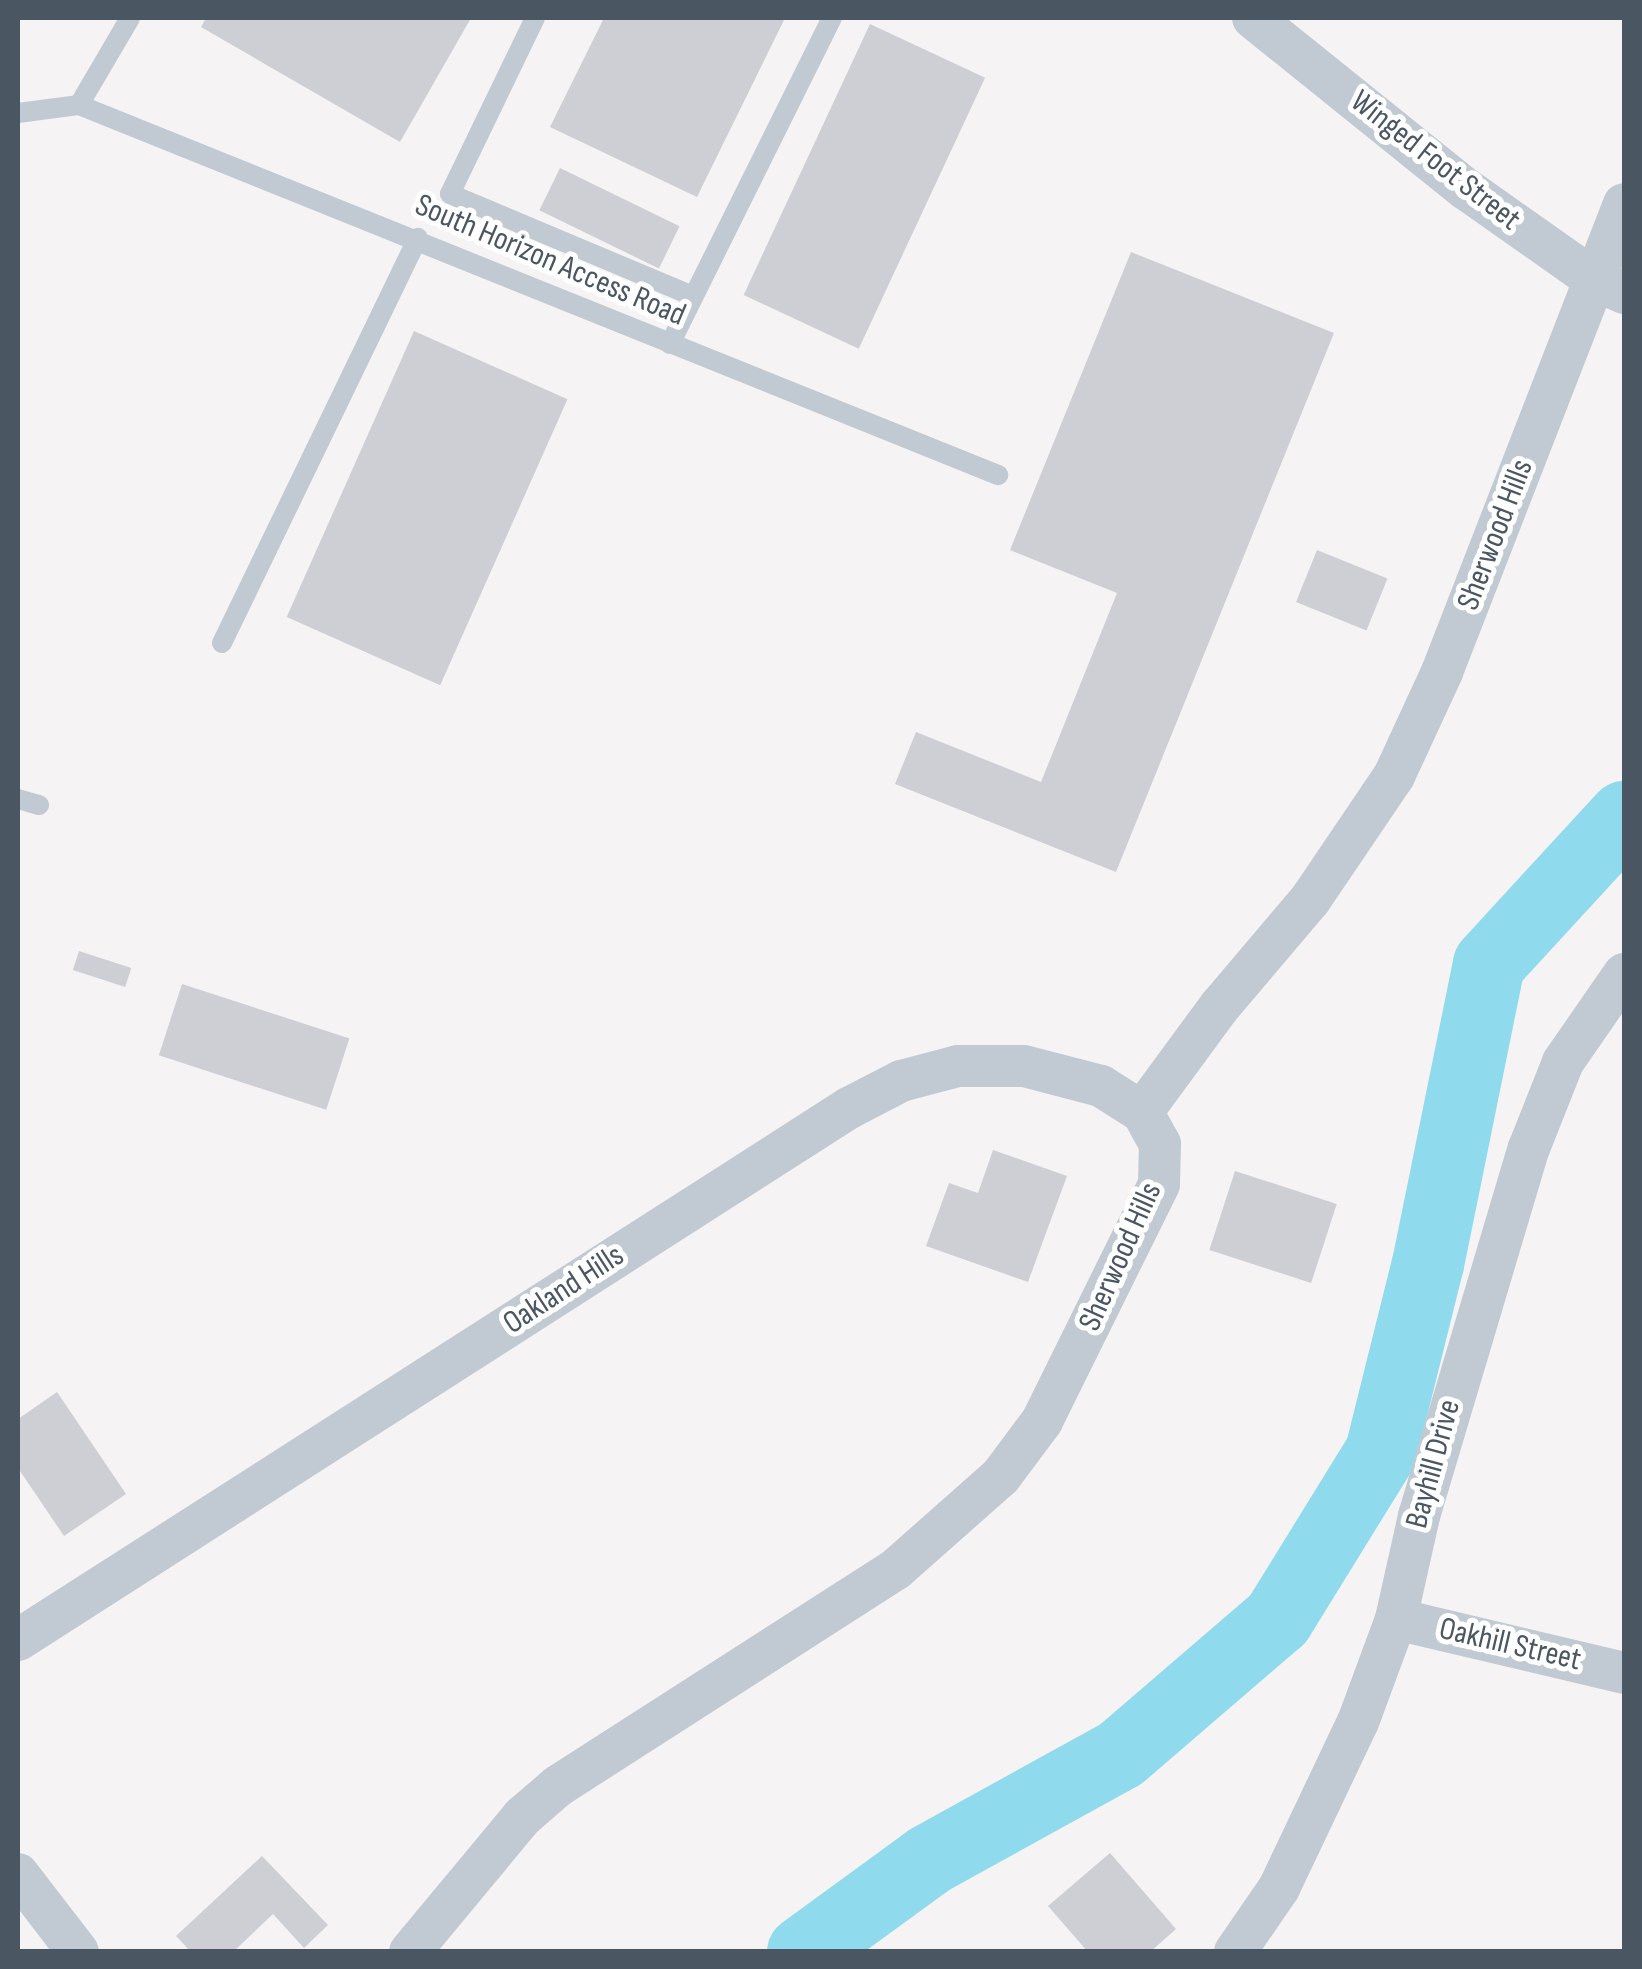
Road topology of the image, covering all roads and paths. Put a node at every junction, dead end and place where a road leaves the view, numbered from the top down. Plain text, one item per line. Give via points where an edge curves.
1 (130, 18) edge
2 (535, 18) edge
3 (832, 18) edge
4 (1253, 18) edge
5 (79, 105) junction
6 (18, 113) edge
7 (1624, 204) edge
8 (418, 238) junction
9 (1610, 287) edge
10 (693, 296) junction
11 (670, 344) junction
12 (998, 475) dead end
13 (222, 643) dead end
14 (18, 799) edge
15 (39, 805) dead end
16 (1624, 974) edge
17 (1142, 1112) junction
18 (1396, 1619) junction
19 (18, 1640) edge
20 (1624, 1673) edge
21 (18, 1874) edge
22 (78, 1952) edge
23 (410, 1952) edge
24 (1235, 1952) edge

1 - 5 lane
2 - 10 lane via 450,194
3 - 10 lane
4 - 9 street, Winged Foot Street via 1466,189
5 - 6 lane, South Horizon Access Road
5 - 8 lane, South Horizon Access Road
7 - 9 street, Sherwood Hills
8 - 11 lane, South Horizon Access Road
8 - 13 lane
9 - 17 street, Sherwood Hills via 1394,776 1310,900
10 - 11 lane
11 - 12 lane, South Horizon Access Road
14 - 15 lane
16 - 18 street, Bayhill Drive via 1563,1062 1529,1148 1418,1516
17 - 19 street, Oakland Hills via 1101,1086 1024,1066 958,1066 901,1081 849,1108
17 - 23 street, Sherwood Hills via 1160,1144 1159,1184 1042,1421 1001,1476 896,1568 558,1786 522,1816
18 - 20 street, Oakhill Street
18 - 24 street, Bayhill Drive via 1322,1802 1279,1888
21 - 22 street

